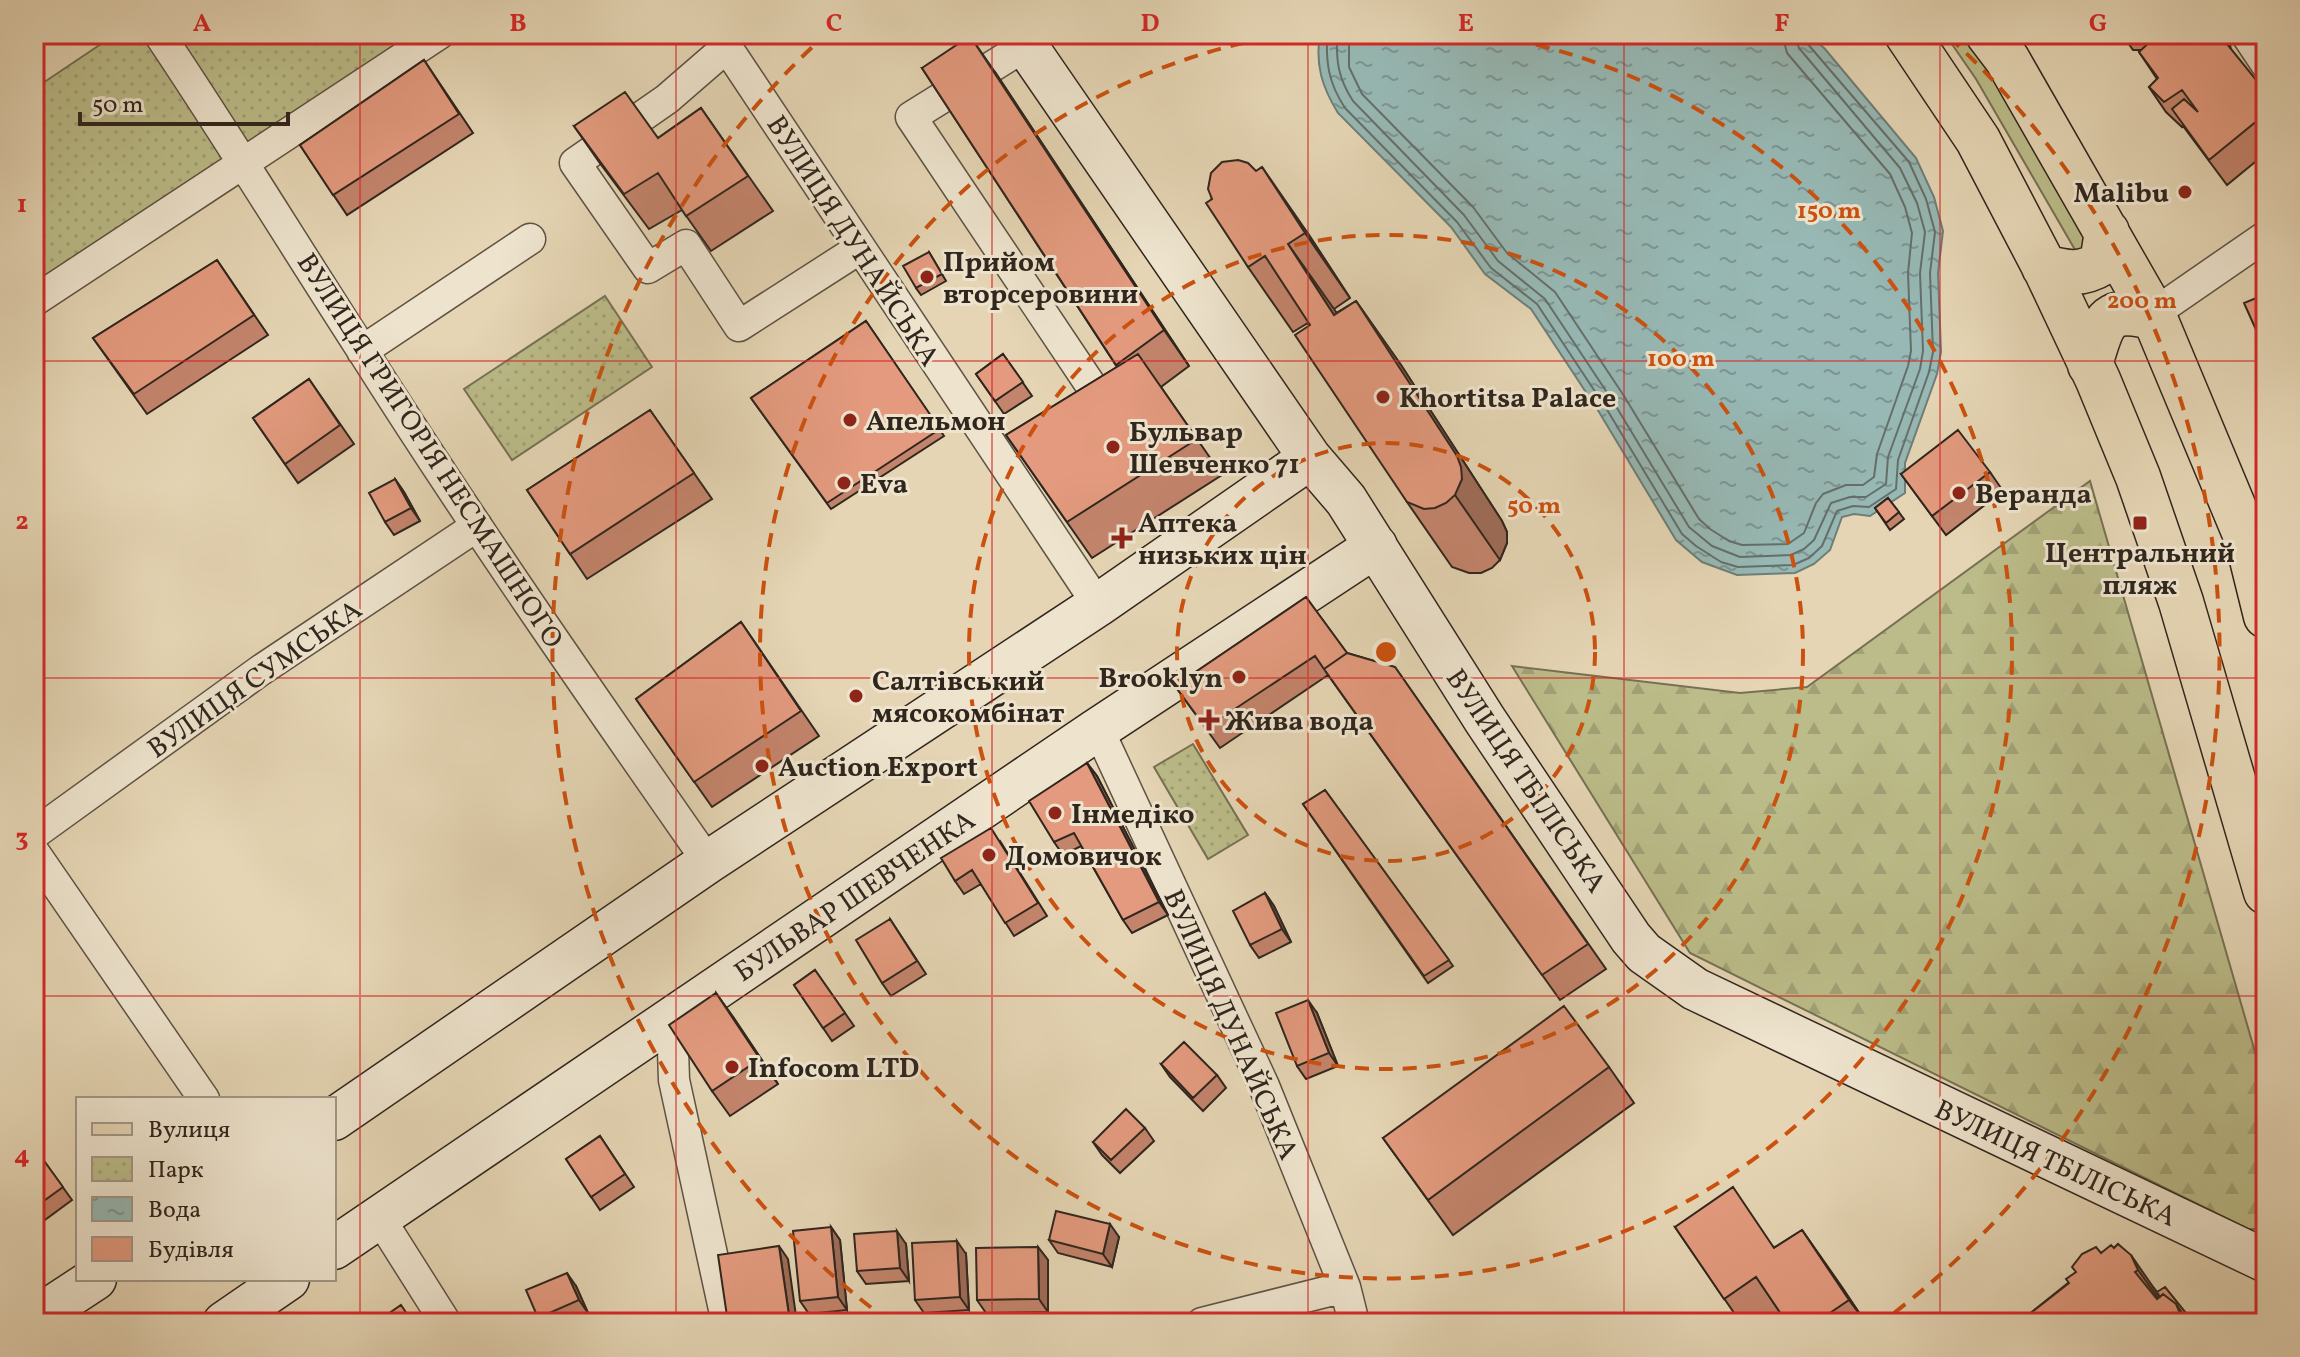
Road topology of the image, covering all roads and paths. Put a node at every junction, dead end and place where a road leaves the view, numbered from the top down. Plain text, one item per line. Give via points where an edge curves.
1 (159, 34) edge
2 (439, 34) edge
3 (1907, 34) edge
4 (1988, 34) edge
5 (2246, 34) edge
6 (1021, 40) edge
7 (722, 41) edge
8 (2266, 64) edge
9 (244, 161) junction
10 (2107, 232) junction
11 (2266, 236) edge
12 (530, 239) dead end
13 (859, 249) junction
14 (2044, 267) junction
15 (34, 301) edge
16 (2154, 316) junction
17 (362, 351) junction
18 (2090, 365) junction
19 (1067, 429) edge
20 (1310, 458) junction
21 (477, 526) junction
22 (1376, 546) junction
23 (1098, 605) junction
24 (2266, 616) edge
25 (1095, 731) junction
26 (34, 834) edge
27 (34, 852) edge
28 (708, 862) junction
29 (2266, 892) edge
30 (672, 1019) junction
31 (203, 1097) edge
32 (336, 1118) edge
33 (379, 1217) junction
34 (336, 1247) edge
35 (2266, 1261) edge
36 (92, 1281) edge
37 (285, 1281) edge
38 (1345, 1287) junction
39 (34, 1319) edge
40 (224, 1323) edge
41 (446, 1323) edge
42 (727, 1323) edge
43 (1202, 1323) edge
44 (1354, 1323) edge

1 - 9 street, ВУЛИЦЯ ГРИГОРІЯ НЕСМАШНОГО
2 - 9 street
3 - 14 main road via 1978,140
4 - 10 main road
5 - 8 street
6 - 19 street via 911,117 1104,405
6 - 20 street, ВУЛИЦЯ ТБІЛІСЬКА
7 - 13 street, ВУЛИЦЯ ДУНАЙСЬКА
7 - 13 street via 674,110 575,163 648,268 686,245 739,326
9 - 15 street
9 - 17 street, ВУЛИЦЯ ГРИГОРІЯ НЕСМАШНОГО
10 - 14 main road via 2102,263 2089,271 2074,274
10 - 16 main road
11 - 16 street
12 - 17 street
13 - 23 street, ВУЛИЦЯ ДУНАЙСЬКА via 1019,462
14 - 18 main road
16 - 18 main road via 2121,312 2109,319 2098,334
16 - 24 main road via 2247,539
17 - 21 street, ВУЛИЦЯ ГРИГОРІЯ НЕСМАШНОГО
18 - 29 main road via 2138,477 2181,602
20 - 22 street, ВУЛИЦЯ ТБІЛІСЬКА
20 - 23 street
21 - 26 street, ВУЛИЦЯ СУМСЬКА via 261,670
21 - 28 street, ВУЛИЦЯ ГРИГОРІЯ НЕСМАШНОГО
22 - 25 street, БУЛЬВАР ШЕВЧЕНКА
22 - 35 street, ВУЛИЦЯ ТБІЛІСЬКА via 1631,938 1655,962 1695,989 1773,1028
23 - 28 street
25 - 30 street, БУЛЬВАР ШЕВЧЕНКА
25 - 38 street, ВУЛИЦЯ ДУНАЙСЬКА via 1264,1086
27 - 31 street
28 - 32 street
30 - 33 street, БУЛЬВАР ШЕВЧЕНКА
30 - 42 street via 674,1080
33 - 34 street, БУЛЬВАР ШЕВЧЕНКА
33 - 41 street
36 - 39 street
37 - 40 street
38 - 43 street
38 - 44 street, ВУЛИЦЯ ДУНАЙСЬКА

